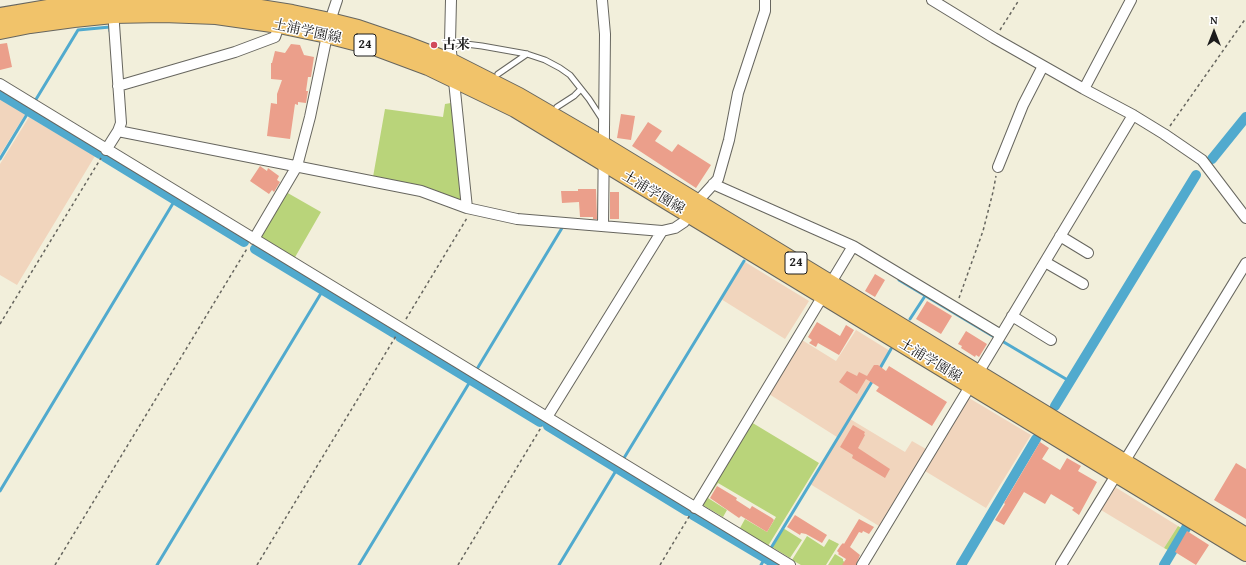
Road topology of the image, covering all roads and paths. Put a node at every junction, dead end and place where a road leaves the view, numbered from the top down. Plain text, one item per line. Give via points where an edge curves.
1 (161, 0) edge
2 (337, 0) edge
3 (450, 0) edge
4 (602, 0) edge
5 (765, 0) edge
6 (932, 0) edge
7 (1019, 0) edge
8 (1131, 0) edge
9 (112, 5) edge
10 (0, 16) edge
11 (1246, 18) edge
12 (278, 25) junction
13 (328, 28) junction
14 (0, 31) edge
15 (994, 38) junction
16 (450, 42) junction
17 (527, 54) junction
18 (452, 62) junction
19 (1042, 66) junction
20 (498, 74) dead end
21 (453, 79) junction
22 (0, 84) edge
23 (118, 86) junction
24 (581, 89) junction
25 (1084, 89) junction
26 (557, 107) dead end
27 (1133, 115) junction
28 (605, 123) junction
29 (118, 131) junction
30 (1164, 134) junction
31 (605, 146) junction
32 (106, 150) junction
33 (604, 163) junction
34 (297, 166) junction
35 (998, 167) joint
36 (713, 184) junction
37 (468, 208) junction
38 (693, 208) junction
39 (1246, 218) edge
40 (603, 226) junction
41 (662, 231) junction
42 (1060, 236) junction
43 (254, 239) junction
44 (853, 246) junction
45 (1088, 253) dead end
46 (1045, 262) junction
47 (1246, 263) edge
48 (1083, 284) dead end
49 (827, 290) junction
50 (955, 308) junction
51 (1012, 316) junction
52 (0, 324) edge
53 (401, 328) junction
54 (1002, 335) junction
55 (1051, 340) dead end
56 (974, 379) junction
57 (547, 417) junction
58 (1120, 468) junction
59 (695, 508) junction
60 (1246, 536) edge
61 (1246, 553) edge
62 (55, 565) edge
63 (257, 565) edge
64 (458, 565) edge
65 (660, 565) edge
66 (790, 565) edge
67 (862, 565) edge
68 (1061, 565) edge

1 - 9 main road, 土浦学園線 / 24
1 - 13 main road, 土浦学園線 / 24 via 243,5
2 - 13 street
3 - 16 street
4 - 28 street via 605,34
5 - 36 street via 765,11 738,93 718,179
6 - 15 street
7 - 15 path
8 - 25 street
9 - 10 main road, 土浦学園線 / 24 via 71,4
9 - 12 main road, 土浦学園線 / 24 via 163,14 216,16
9 - 14 main road, 土浦学園線 / 24 via 52,22
9 - 23 street
11 - 30 path
12 - 13 main road, 土浦学園線 / 24
12 - 23 street via 275,36 235,52
13 - 18 main road, 土浦学園線 / 24 via 358,28
13 - 21 main road, 土浦学園線 / 24
13 - 34 street
15 - 19 street
16 - 17 lane
16 - 18 street
17 - 20 lane
17 - 24 lane via 560,68
18 - 21 street
18 - 31 main road, 土浦学園線 / 24 via 519,96
19 - 25 street
19 - 35 street
21 - 33 main road, 土浦学園線 / 24 via 515,109
21 - 37 street
22 - 32 street
23 - 29 street via 121,122
24 - 26 lane
24 - 28 lane
25 - 27 street
27 - 30 street
27 - 42 street
28 - 31 street
29 - 32 street
29 - 34 street
30 - 39 street via 1202,160
31 - 33 street
31 - 38 main road, 土浦学園線 / 24
32 - 43 street
32 - 52 path
33 - 38 main road, 土浦学園線 / 24
33 - 40 street
34 - 37 street via 421,191
34 - 43 street
35 - 50 path via 983,231
36 - 38 street
36 - 44 street
37 - 40 street via 517,219
37 - 53 path via 468,216
38 - 41 street via 684,222 675,228
38 - 49 main road, 土浦学園線 / 24
40 - 41 street
41 - 57 street
42 - 45 street
42 - 46 street
43 - 53 street
43 - 62 path
44 - 49 street
44 - 50 street
46 - 48 street
46 - 51 street
47 - 58 street
49 - 56 main road, 土浦学園線 / 24
49 - 59 street
50 - 54 street
51 - 54 street
51 - 55 street
53 - 57 street
53 - 63 path
54 - 56 street
56 - 58 main road, 土浦学園線 / 24
56 - 67 street
57 - 59 street
57 - 64 path
58 - 60 main road, 土浦学園線 / 24
58 - 61 main road, 土浦学園線 / 24
58 - 68 street
59 - 65 path
59 - 66 street

